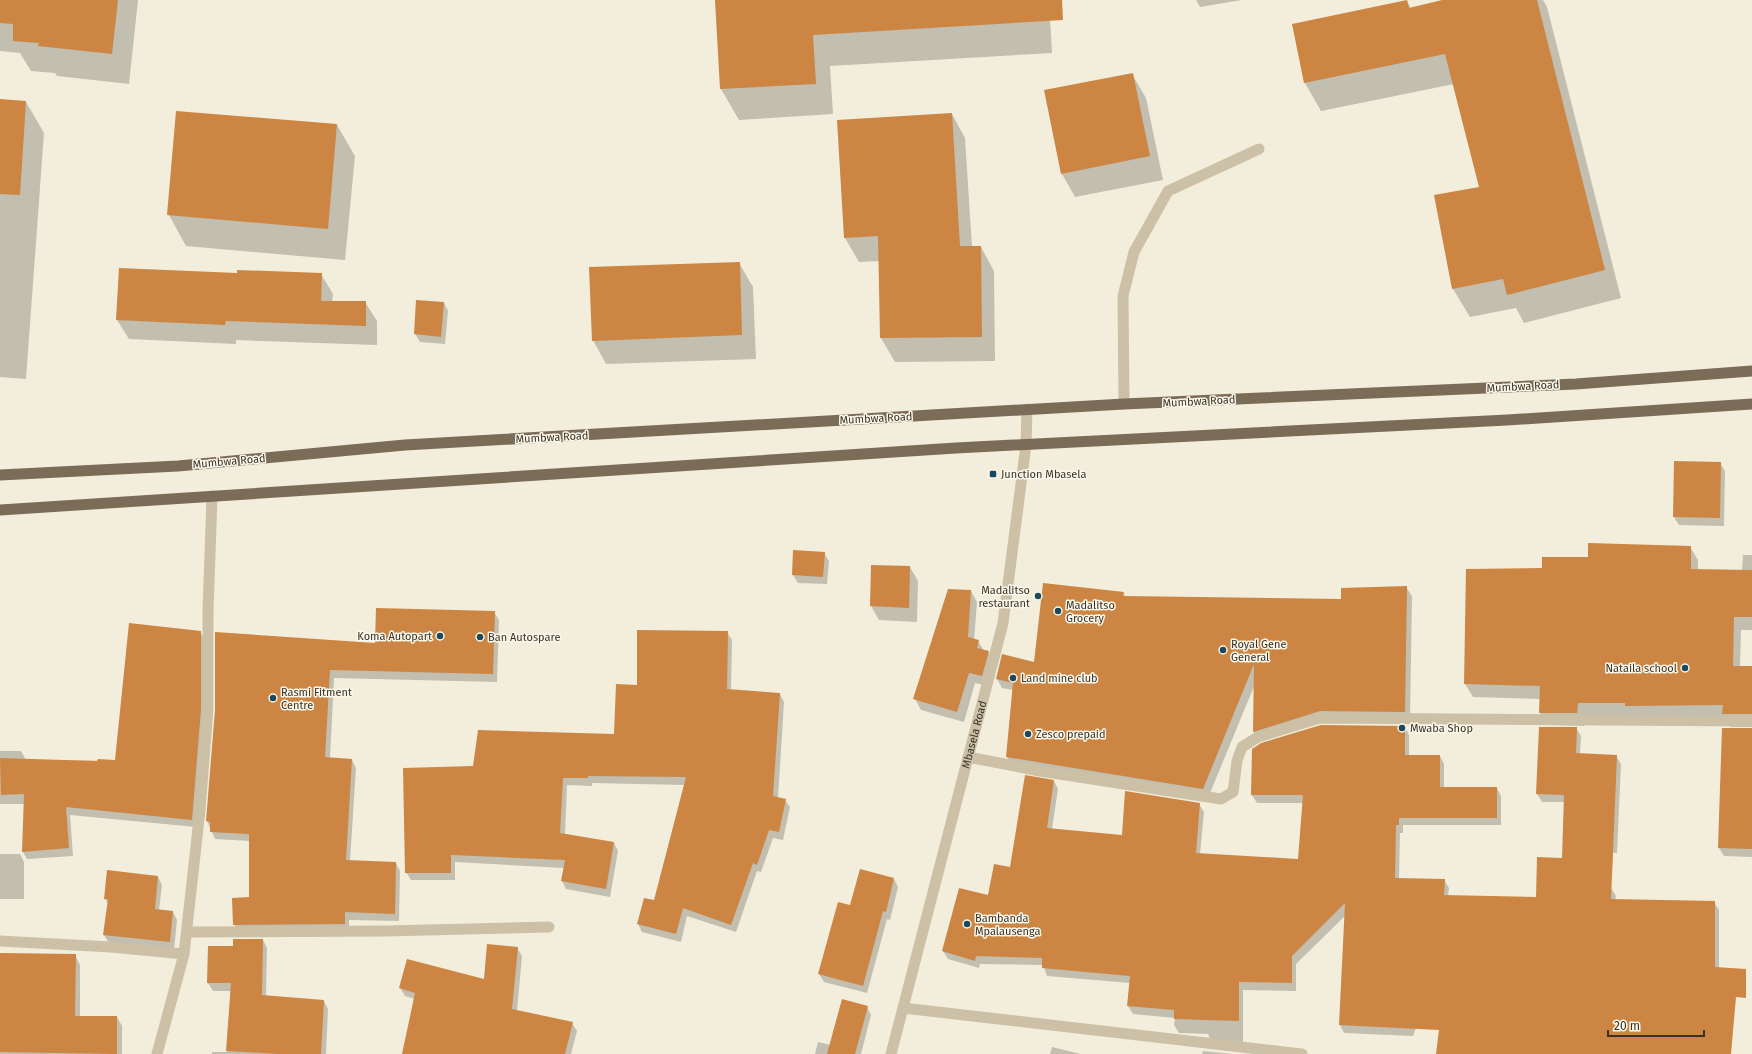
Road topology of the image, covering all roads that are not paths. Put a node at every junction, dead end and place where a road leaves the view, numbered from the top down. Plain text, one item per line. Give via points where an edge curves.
1 (1259, 149) dead end
2 (1752, 371) edge
3 (1124, 404) junction
4 (1752, 404) edge
5 (1027, 409) junction
6 (1026, 445) junction
7 (0, 475) edge
8 (212, 496) junction
9 (0, 510) edge
10 (1752, 721) edge
11 (968, 757) junction
12 (549, 928) dead end
13 (187, 932) junction
14 (0, 941) edge
15 (184, 954) junction
16 (903, 1008) junction
17 (158, 1054) edge
18 (891, 1054) edge
19 (1302, 1054) edge

1 - 3 street via 1168,192 1134,252 1123,296
2 - 3 main road, Mumbwa Road via 1576,384
3 - 5 main road, Mumbwa Road
4 - 6 main road
5 - 6 street, Mbasela Road
5 - 7 main road, Mumbwa Road via 405,445 178,466
6 - 8 main road
6 - 11 street, Mbasela Road via 1003,623
8 - 9 main road
8 - 13 street via 208,709
10 - 11 street via 1320,718 1258,737 1242,748 1237,761 1233,792 1221,799 1040,771
11 - 16 street, Mbasela Road
12 - 13 street
13 - 15 street
14 - 15 street
15 - 17 street
16 - 18 street, Mbasela Road
16 - 19 street

